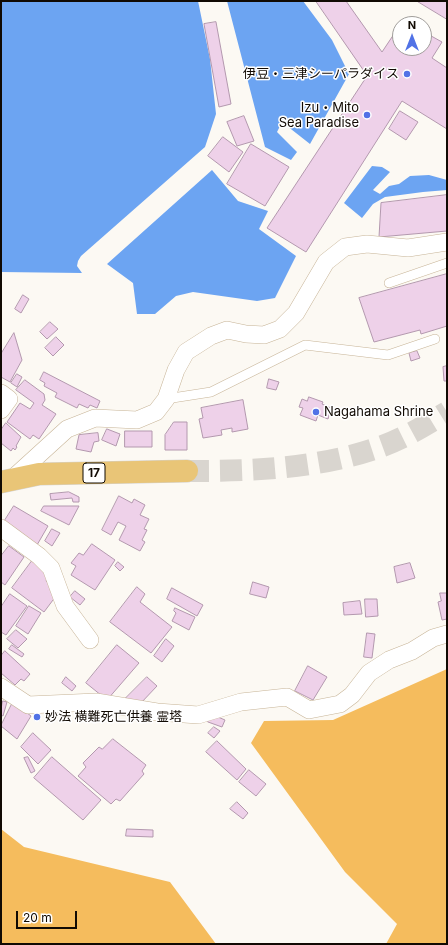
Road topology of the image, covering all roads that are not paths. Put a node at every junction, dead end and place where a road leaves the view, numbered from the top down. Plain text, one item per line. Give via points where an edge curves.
1 (447, 242) edge
2 (447, 263) edge
3 (388, 283) dead end
4 (435, 339) dead end
5 (1, 393) edge
6 (166, 399) junction
7 (1, 410) edge
8 (187, 471) tunnel mouth
9 (6, 481) edge
10 (1, 528) edge
11 (447, 634) edge
12 (90, 640) dead end
13 (1, 687) edge

1 - 6 street via 408,248 367,244 345,247 326,262 296,313 280,329 264,335 227,330 211,336 186,352 176,370
2 - 3 lane
4 - 6 lane via 388,355 306,345 211,392
5 - 7 street via 9,399
6 - 9 street via 156,412 137,420 95,418 67,429
8 - 9 main road, 17 via 39,474
10 - 12 street via 51,568 65,606
11 - 13 street via 433,638 412,651 389,660 369,673 352,695 340,704 309,710 287,697 241,702 198,715 157,712 96,702 28,705

